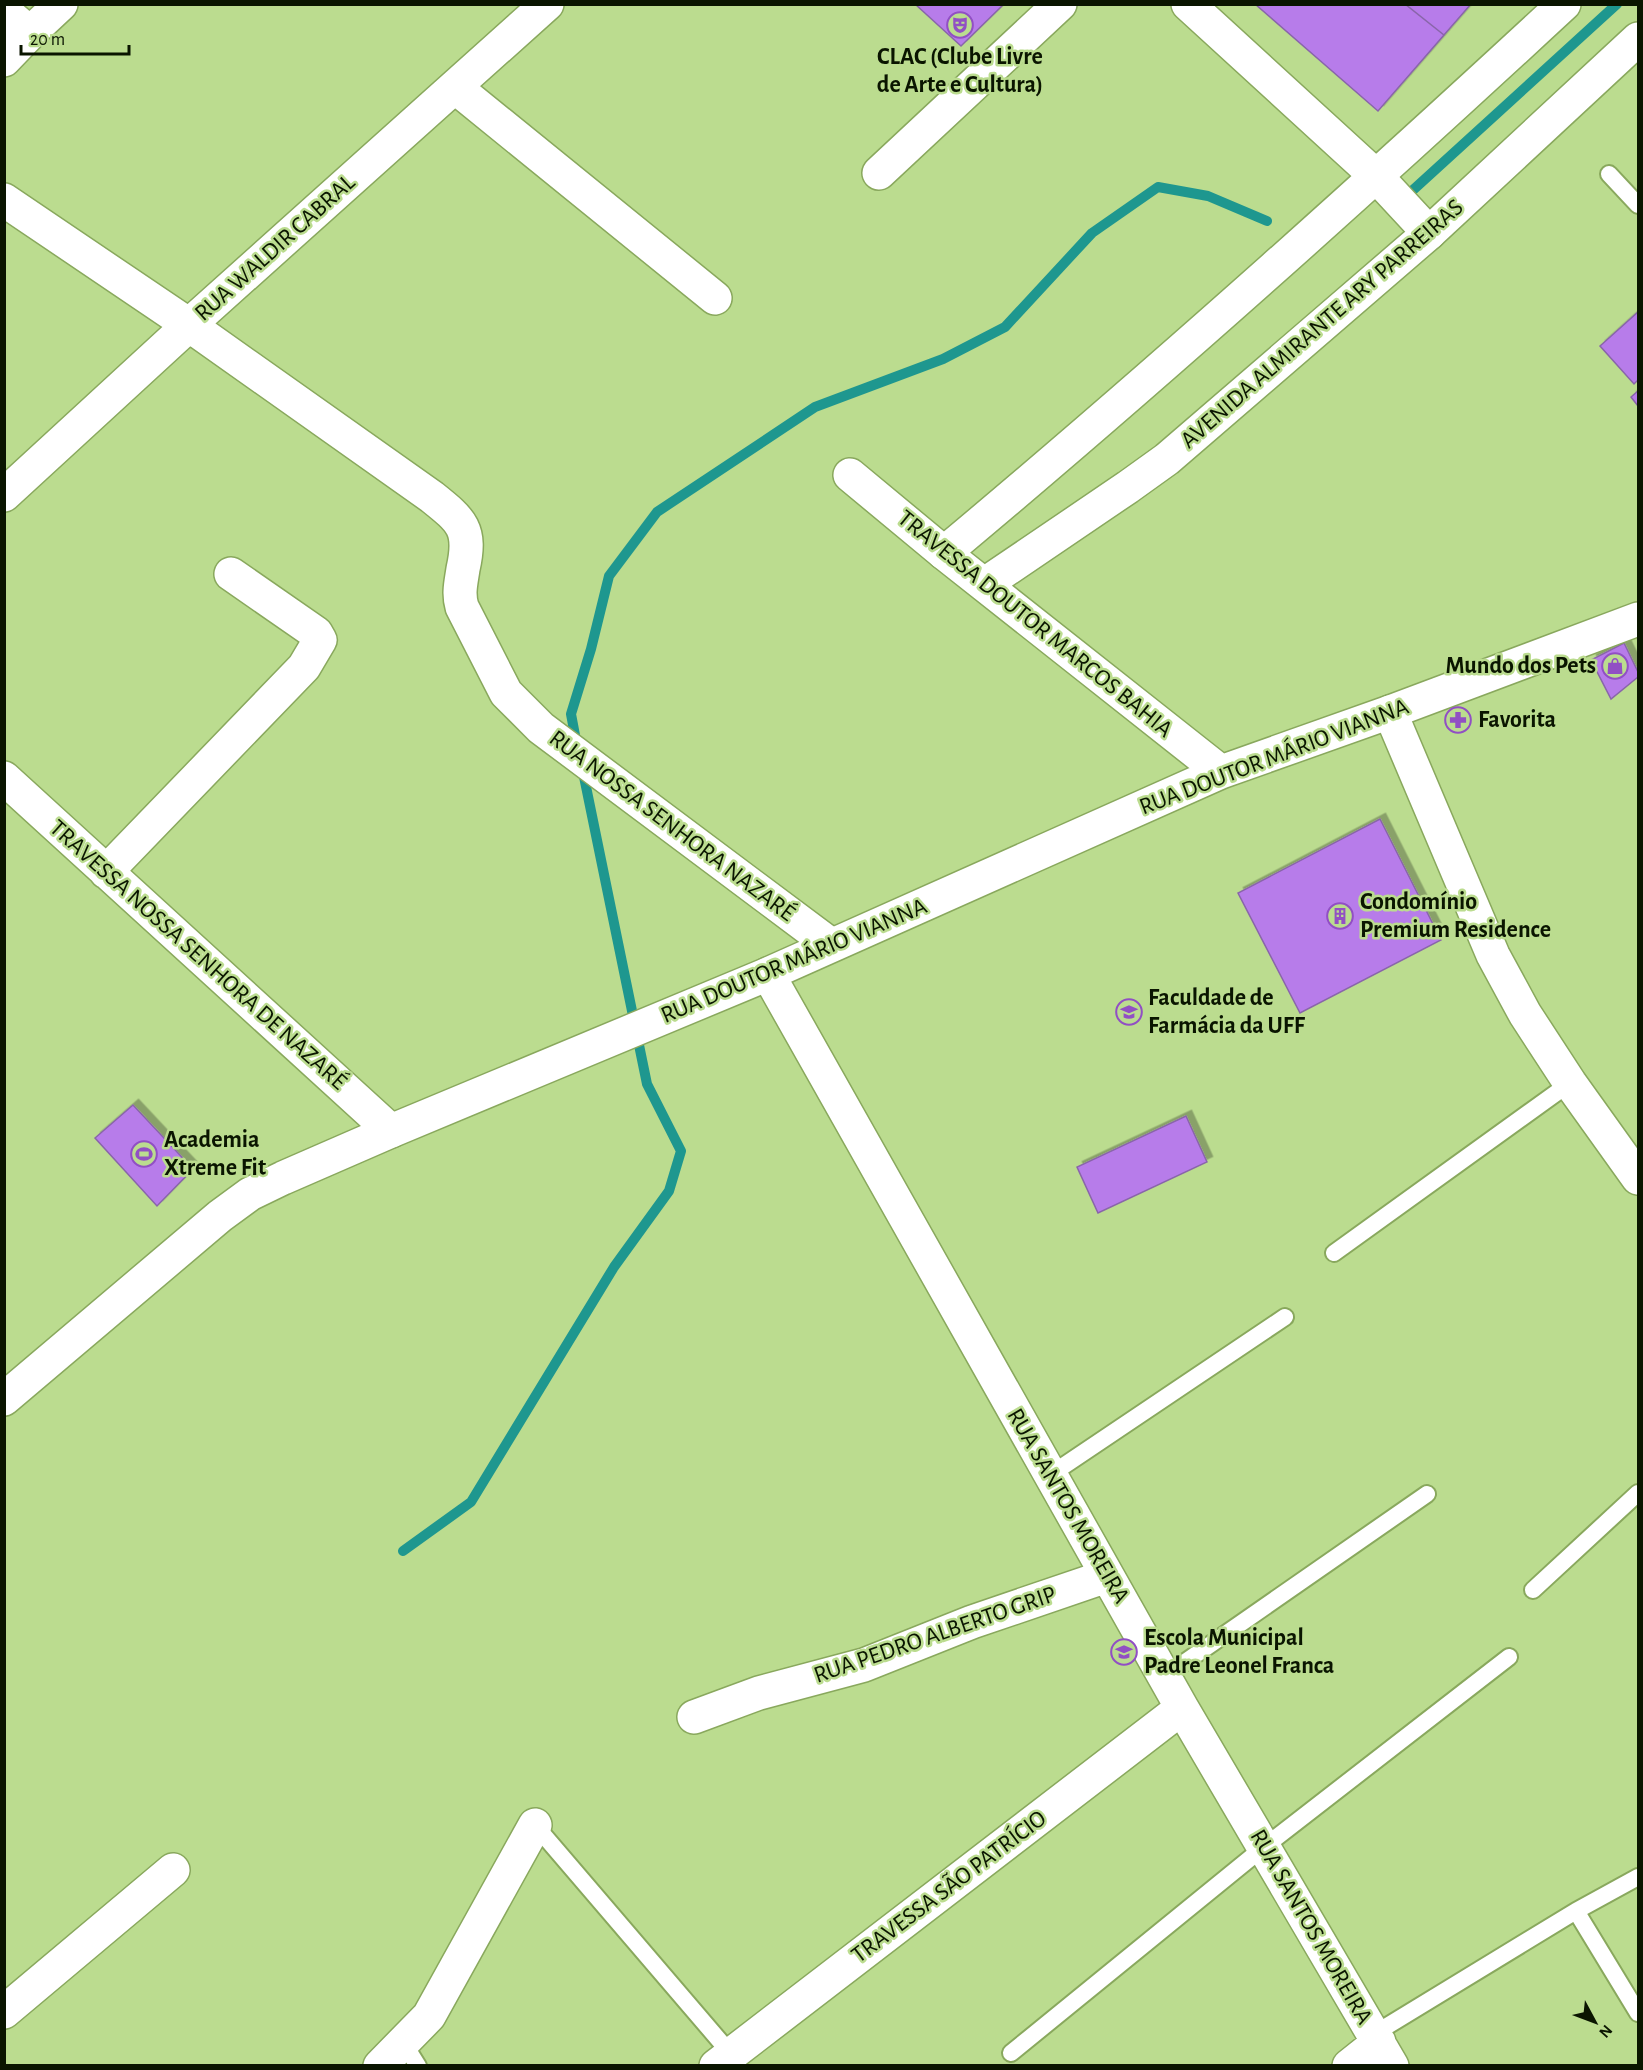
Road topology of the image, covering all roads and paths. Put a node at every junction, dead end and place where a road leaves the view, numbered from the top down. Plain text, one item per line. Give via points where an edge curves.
1 (61, 4) edge
2 (547, 4) edge
3 (1060, 4) edge
4 (1188, 4) edge
5 (1564, 4) edge
6 (4, 11) edge
7 (30, 33) junction
8 (1638, 39) edge
9 (4, 60) edge
10 (455, 87) junction
11 (879, 173) dead end
12 (1609, 174) dead end
13 (1377, 177) junction
14 (4, 200) edge
15 (1638, 205) edge
16 (1429, 233) junction
17 (715, 298) dead end
18 (189, 325) junction
19 (850, 475) dead end
20 (11, 478) edge
21 (944, 553) junction
22 (231, 574) dead end
23 (985, 584) junction
24 (1638, 619) edge
25 (1390, 712) junction
26 (1221, 772) junction
27 (4, 778) edge
28 (106, 872) junction
29 (831, 945) junction
30 (768, 974) junction
31 (1570, 1083) junction
32 (391, 1131) junction
33 (1638, 1178) edge
34 (1334, 1253) dead end
35 (1285, 1317) dead end
36 (4, 1399) edge
37 (1050, 1475) junction
38 (1638, 1493) edge
39 (1427, 1494) dead end
40 (1107, 1576) junction
41 (1533, 1590) dead end
42 (1509, 1657) dead end
43 (1166, 1676) junction
44 (1182, 1708) junction
45 (694, 1717) dead end
46 (535, 1825) joint
47 (1264, 1847) junction
48 (173, 1870) dead end
49 (1638, 1877) edge
50 (1576, 1911) junction
51 (4, 2012) edge
52 (1638, 2013) edge
53 (1382, 2047) edge
54 (1011, 2052) dead end
55 (411, 2054) edge
56 (723, 2060) edge
57 (380, 2066) edge
58 (1349, 2066) edge

1 - 7 street
2 - 10 street, RUA WALDIR CABRAL
3 - 11 street
4 - 13 street
5 - 13 street
6 - 7 street
7 - 9 street
8 - 16 street, AVENIDA ALMIRANTE ARY PARREIRAS
10 - 17 street
10 - 18 street, RUA WALDIR CABRAL
12 - 15 lane
13 - 16 street
13 - 21 street via 1164,367
14 - 18 street, RUA NOSSA SENHORA NAZARÉ
16 - 23 street, AVENIDA ALMIRANTE ARY PARREIRAS via 1167,459
18 - 20 street, RUA WALDIR CABRAL
18 - 29 street, RUA NOSSA SENHORA NAZARÉ via 454,515 467,540 459,597 506,693 541,728
19 - 21 street, TRAVESSA DOUTOR MARCOS BAHIA
21 - 23 street, TRAVESSA DOUTOR MARCOS BAHIA
22 - 28 street via 316,633 318,646 304,667
23 - 26 street, TRAVESSA DOUTOR MARCOS BAHIA
24 - 25 street, RUA DOUTOR MÁRIO VIANNA
25 - 26 street, RUA DOUTOR MÁRIO VIANNA
25 - 31 street via 1493,955
26 - 29 street, RUA DOUTOR MÁRIO VIANNA
27 - 28 street, TRAVESSA NOSSA SENHORA DE NAZARÉ
28 - 32 street, TRAVESSA NOSSA SENHORA DE NAZARÉ
29 - 30 street, RUA DOUTOR MÁRIO VIANNA
30 - 32 street, RUA DOUTOR MÁRIO VIANNA
30 - 37 street, RUA SANTOS MOREIRA
31 - 33 street
31 - 34 lane
32 - 36 street, RUA DOUTOR MÁRIO VIANNA via 250,1194
35 - 37 lane
37 - 40 street, RUA SANTOS MOREIRA
38 - 41 lane
39 - 43 lane
40 - 43 street, RUA SANTOS MOREIRA
40 - 45 street, RUA PEDRO ALBERTO GRIP via 972,1622 864,1665 759,1693
42 - 47 lane
43 - 44 street, RUA SANTOS MOREIRA
44 - 47 street, RUA SANTOS MOREIRA
44 - 56 street, TRAVESSA SÃO PATRÍCIO
46 - 55 street
46 - 56 lane
47 - 53 street, RUA SANTOS MOREIRA
47 - 54 lane
48 - 51 street
49 - 50 lane
50 - 52 lane
50 - 53 lane
53 - 58 street
55 - 57 street

